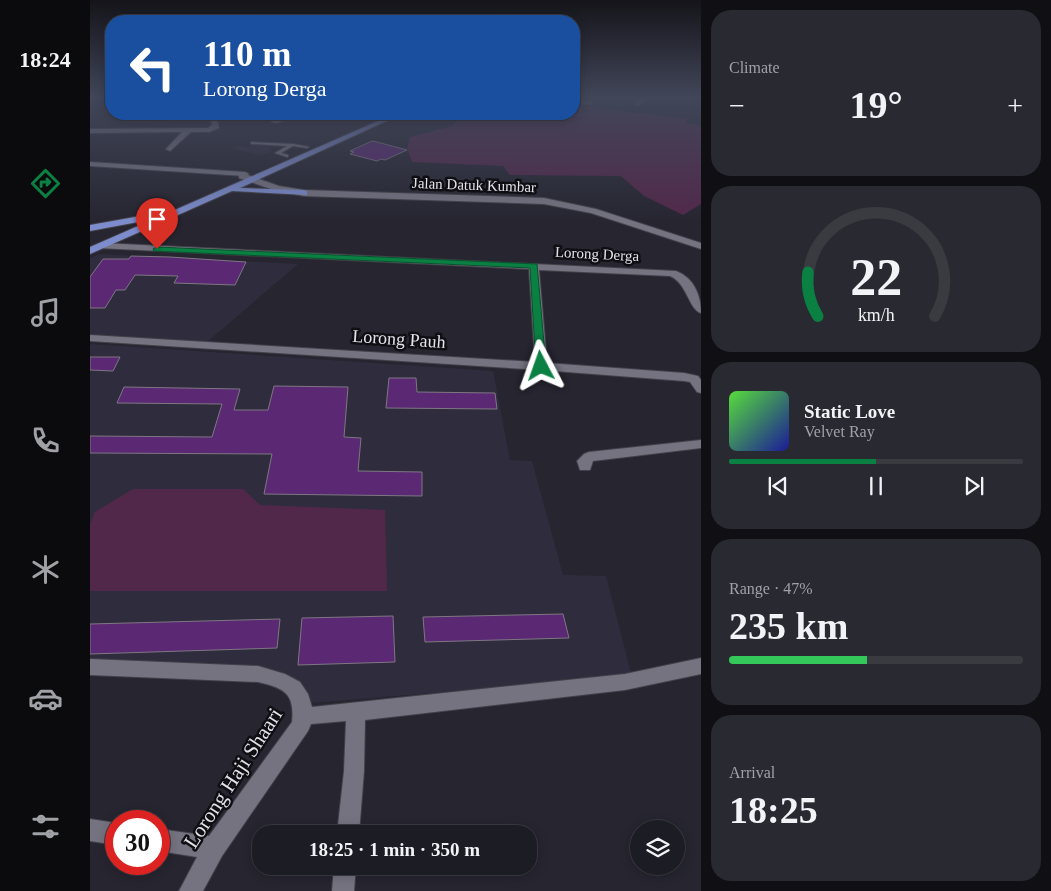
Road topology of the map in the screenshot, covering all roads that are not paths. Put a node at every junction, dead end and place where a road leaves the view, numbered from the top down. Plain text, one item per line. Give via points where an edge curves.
1 (179, 139) edge
2 (327, 139) edge
3 (335, 139) edge
4 (252, 143) dead end
5 (294, 144) junction
6 (307, 147) junction
7 (170, 149) dead end
8 (287, 156) junction
9 (90, 164) edge
10 (246, 176) junction
11 (224, 192) junction
12 (304, 193) junction
13 (146, 218) junction
14 (90, 228) edge
15 (90, 242) edge
16 (101, 246) junction
17 (701, 246) edge
18 (90, 251) edge
19 (534, 266) junction
20 (701, 310) edge
21 (90, 338) edge
22 (541, 366) junction
23 (699, 382) edge
24 (701, 444) edge
25 (585, 466) dead end
26 (701, 666) edge
27 (90, 668) edge
28 (356, 712) junction
29 (303, 716) junction
30 (349, 825) edge
31 (90, 830) edge
32 (105, 832) edge
33 (170, 842) edge
34 (214, 848) junction
35 (344, 875) edge
36 (343, 890) edge
37 (191, 891) edge

1 - 7 street
2 - 6 main road
3 - 10 main road
4 - 5 lane
5 - 6 lane
5 - 8 lane via 277,152
6 - 8 main road
8 - 10 main road
9 - 10 street, Jalan Datuk Kumbar
10 - 11 main road
10 - 12 street, Jalan Datuk Kumbar via 277,188
10 - 13 main road
11 - 12 main road via 248,189
11 - 16 main road
12 - 17 street, Jalan Datuk Kumbar via 544,201 593,211
13 - 14 main road
13 - 15 main road
16 - 18 main road
16 - 19 street, Lorong Derga
19 - 20 street, Lorong Derga via 677,274
19 - 22 street
21 - 22 street, Lorong Pauh
22 - 23 street, Lorong Pauh
24 - 25 street via 590,457 584,461
26 - 28 street via 625,682
27 - 29 street, Lorong Haji Shaari via 258,674 284,680 296,691 301,698
28 - 29 street
28 - 30 street
29 - 34 street, Lorong Haji Shaari via 301,725
31 - 32 street
33 - 34 street
34 - 37 street, Lorong Haji Shaari
35 - 36 street

